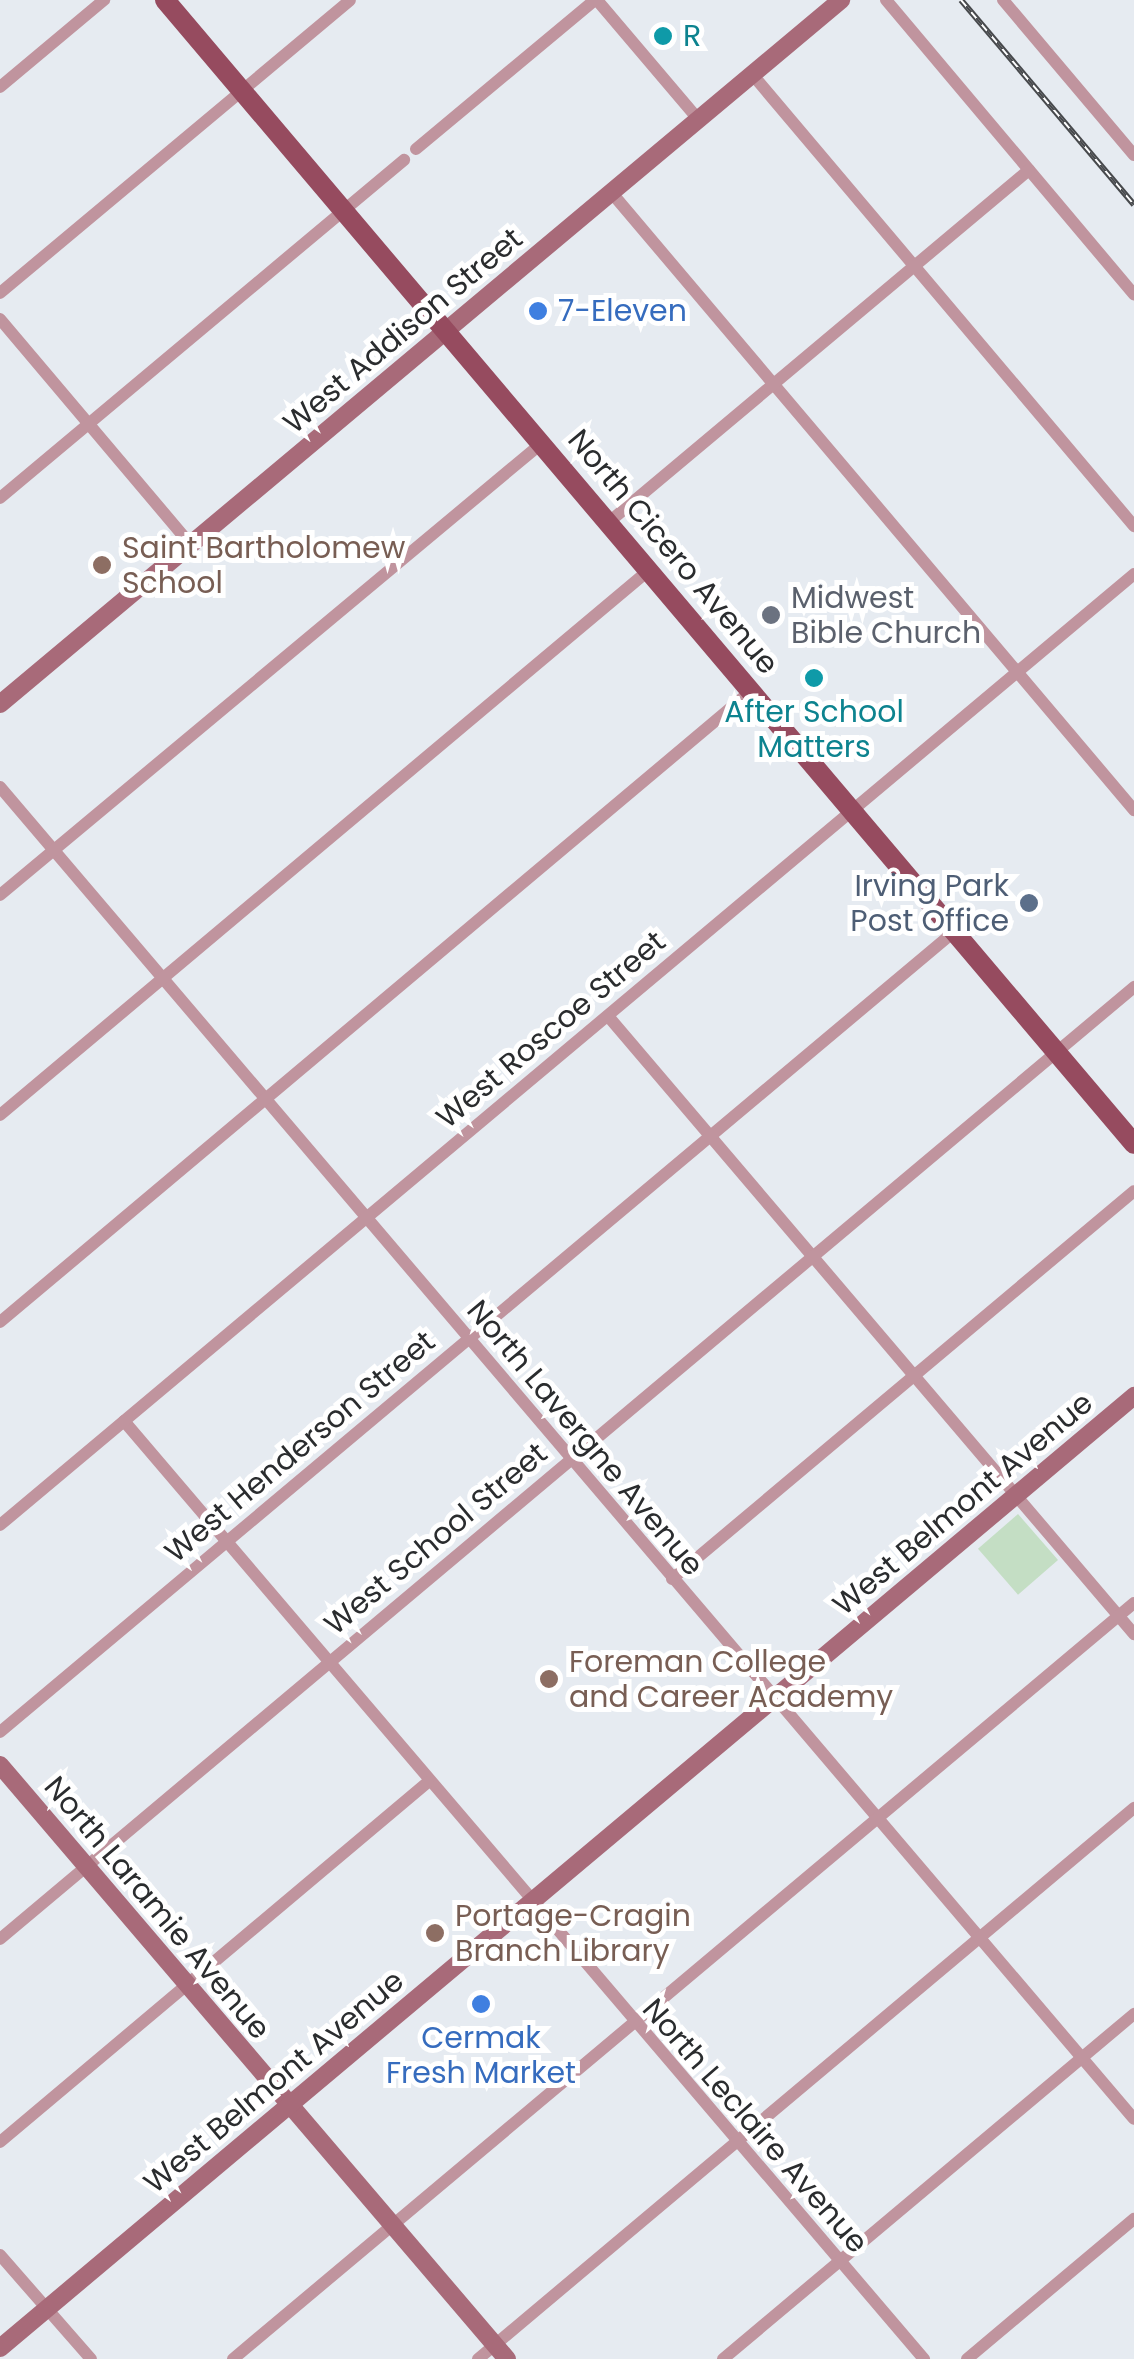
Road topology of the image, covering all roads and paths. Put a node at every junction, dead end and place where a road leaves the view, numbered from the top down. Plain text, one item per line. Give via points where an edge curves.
1 (104, 0) edge
2 (165, 0) edge
3 (350, 0) edge
4 (596, 0) edge
5 (840, 0) edge
6 (886, 0) edge
7 (1002, 0) edge
8 (752, 74) junction
9 (0, 87) edge
10 (242, 90) junction
11 (698, 120) junction
12 (416, 149) dead end
13 (1134, 155) edge
14 (404, 160) dead end
15 (1029, 170) junction
16 (611, 192) junction
17 (344, 210) junction
18 (914, 266) junction
19 (0, 293) edge
20 (1134, 295) edge
21 (0, 318) edge
22 (447, 330) junction
23 (773, 384) junction
24 (88, 424) junction
25 (542, 443) junction
26 (0, 498) edge
27 (609, 522) junction
28 (1134, 526) edge
29 (191, 545) junction
30 (649, 570) junction
31 (1134, 574) edge
32 (1017, 672) junction
33 (752, 690) junction
34 (0, 704) edge
35 (0, 787) edge
36 (852, 810) junction
37 (1134, 810) edge
38 (54, 850) junction
39 (0, 896) edge
40 (955, 932) junction
41 (162, 978) junction
42 (1134, 987) edge
43 (608, 1016) junction
44 (1056, 1052) junction
45 (265, 1099) junction
46 (0, 1115) edge
47 (710, 1136) junction
48 (1134, 1144) edge
49 (1134, 1191) edge
50 (366, 1218) junction
51 (812, 1256) junction
52 (0, 1322) edge
53 (468, 1339) junction
54 (914, 1376) junction
55 (1134, 1396) edge
56 (124, 1421) junction
57 (570, 1459) junction
58 (1016, 1496) junction
59 (0, 1525) edge
60 (226, 1542) junction
61 (672, 1579) junction
62 (1134, 1603) edge
63 (1118, 1616) junction
64 (1134, 1634) edge
65 (328, 1662) junction
66 (774, 1699) junction
67 (0, 1732) edge
68 (0, 1766) edge
69 (428, 1782) junction
70 (1134, 1808) edge
71 (876, 1819) junction
72 (86, 1866) junction
73 (530, 1903) junction
74 (978, 1938) junction
75 (0, 1939) edge
76 (186, 1985) junction
77 (1134, 2014) edge
78 (633, 2022) junction
79 (1082, 2058) junction
80 (289, 2105) junction
81 (1134, 2119) edge
82 (0, 2142) edge
83 (736, 2142) junction
84 (1134, 2219) edge
85 (391, 2224) junction
86 (0, 2255) edge
87 (839, 2262) junction
88 (47, 2309) junction
89 (0, 2348) edge
90 (501, 2352) edge
91 (91, 2359) edge
92 (232, 2359) edge
93 (478, 2359) edge
94 (723, 2359) edge
95 (924, 2359) edge
96 (967, 2359) edge

1 - 9 street
2 - 10 main road, North Cicero Avenue
3 - 10 street
4 - 11 street
4 - 12 street
5 - 8 main road, West Addison Street
6 - 15 street
7 - 13 street
8 - 11 main road, West Addison Street
8 - 18 street
10 - 17 main road, North Cicero Avenue
10 - 19 street
11 - 16 main road, West Addison Street
14 - 17 street
15 - 18 street
15 - 20 street
16 - 22 main road, West Addison Street
16 - 23 street
17 - 22 main road, North Cicero Avenue
17 - 24 street
18 - 23 street
18 - 28 street
21 - 24 street
22 - 25 main road, North Cicero Avenue
22 - 29 main road, West Addison Street
23 - 27 street
23 - 32 street
24 - 26 street
24 - 29 street
25 - 27 main road, North Cicero Avenue
25 - 38 street
27 - 30 main road, North Cicero Avenue
29 - 34 main road, West Addison Street
30 - 33 main road, North Cicero Avenue
30 - 41 street
31 - 32 street, West Roscoe Street
32 - 36 street, West Roscoe Street
32 - 37 street
33 - 36 main road, North Cicero Avenue
33 - 45 street
35 - 38 street, North Lavergne Avenue
36 - 40 main road, North Cicero Avenue
36 - 43 street, West Roscoe Street
38 - 39 street
38 - 41 street, North Lavergne Avenue
40 - 44 main road, North Cicero Avenue
40 - 47 street, West Henderson Street
41 - 45 street, North Lavergne Avenue
41 - 46 street
42 - 44 street, West School Street
43 - 47 street
43 - 50 street, West Roscoe Street
44 - 48 main road, North Cicero Avenue
44 - 51 street, West School Street
45 - 50 street, North Lavergne Avenue
45 - 52 street
47 - 51 street
47 - 53 street, West Henderson Street
49 - 54 street
50 - 53 street, North Lavergne Avenue
50 - 56 street, West Roscoe Street
51 - 54 street
51 - 57 street, West School Street
53 - 57 street, North Lavergne Avenue
53 - 60 street, West Henderson Street
54 - 58 street
54 - 61 street
55 - 58 main road, West Belmont Avenue
56 - 59 street, West Roscoe Street
56 - 60 street, North Leclaire Avenue
57 - 61 street, North Lavergne Avenue
57 - 65 street, West School Street
58 - 63 street
58 - 66 main road, West Belmont Avenue
60 - 65 street, North Leclaire Avenue
60 - 67 street, West Henderson Street
61 - 66 street, North Lavergne Avenue
62 - 63 street
63 - 64 street
63 - 71 street
65 - 69 street, North Leclaire Avenue
65 - 72 street, West School Street
66 - 71 street, North Lavergne Avenue
66 - 73 main road, West Belmont Avenue
68 - 72 main road, North Laramie Avenue
69 - 73 street, North Leclaire Avenue
69 - 76 street
70 - 74 street
71 - 74 street, North Lavergne Avenue
71 - 78 street
72 - 75 street, West School Street
72 - 76 main road, North Laramie Avenue
73 - 78 street, North Leclaire Avenue
73 - 80 main road, West Belmont Avenue
74 - 79 street, North Lavergne Avenue
74 - 83 street
76 - 80 main road, North Laramie Avenue
76 - 82 street
77 - 79 street
78 - 83 street, North Leclaire Avenue
78 - 85 street
79 - 81 street, North Lavergne Avenue
79 - 87 street
80 - 85 main road, North Laramie Avenue
80 - 88 main road, West Belmont Avenue
83 - 87 street, North Leclaire Avenue
83 - 90 street
84 - 96 street
85 - 90 main road, North Laramie Avenue
85 - 92 street
86 - 88 street
87 - 94 street
87 - 95 street, North Leclaire Avenue
88 - 89 main road, West Belmont Avenue
88 - 91 street
90 - 93 street

